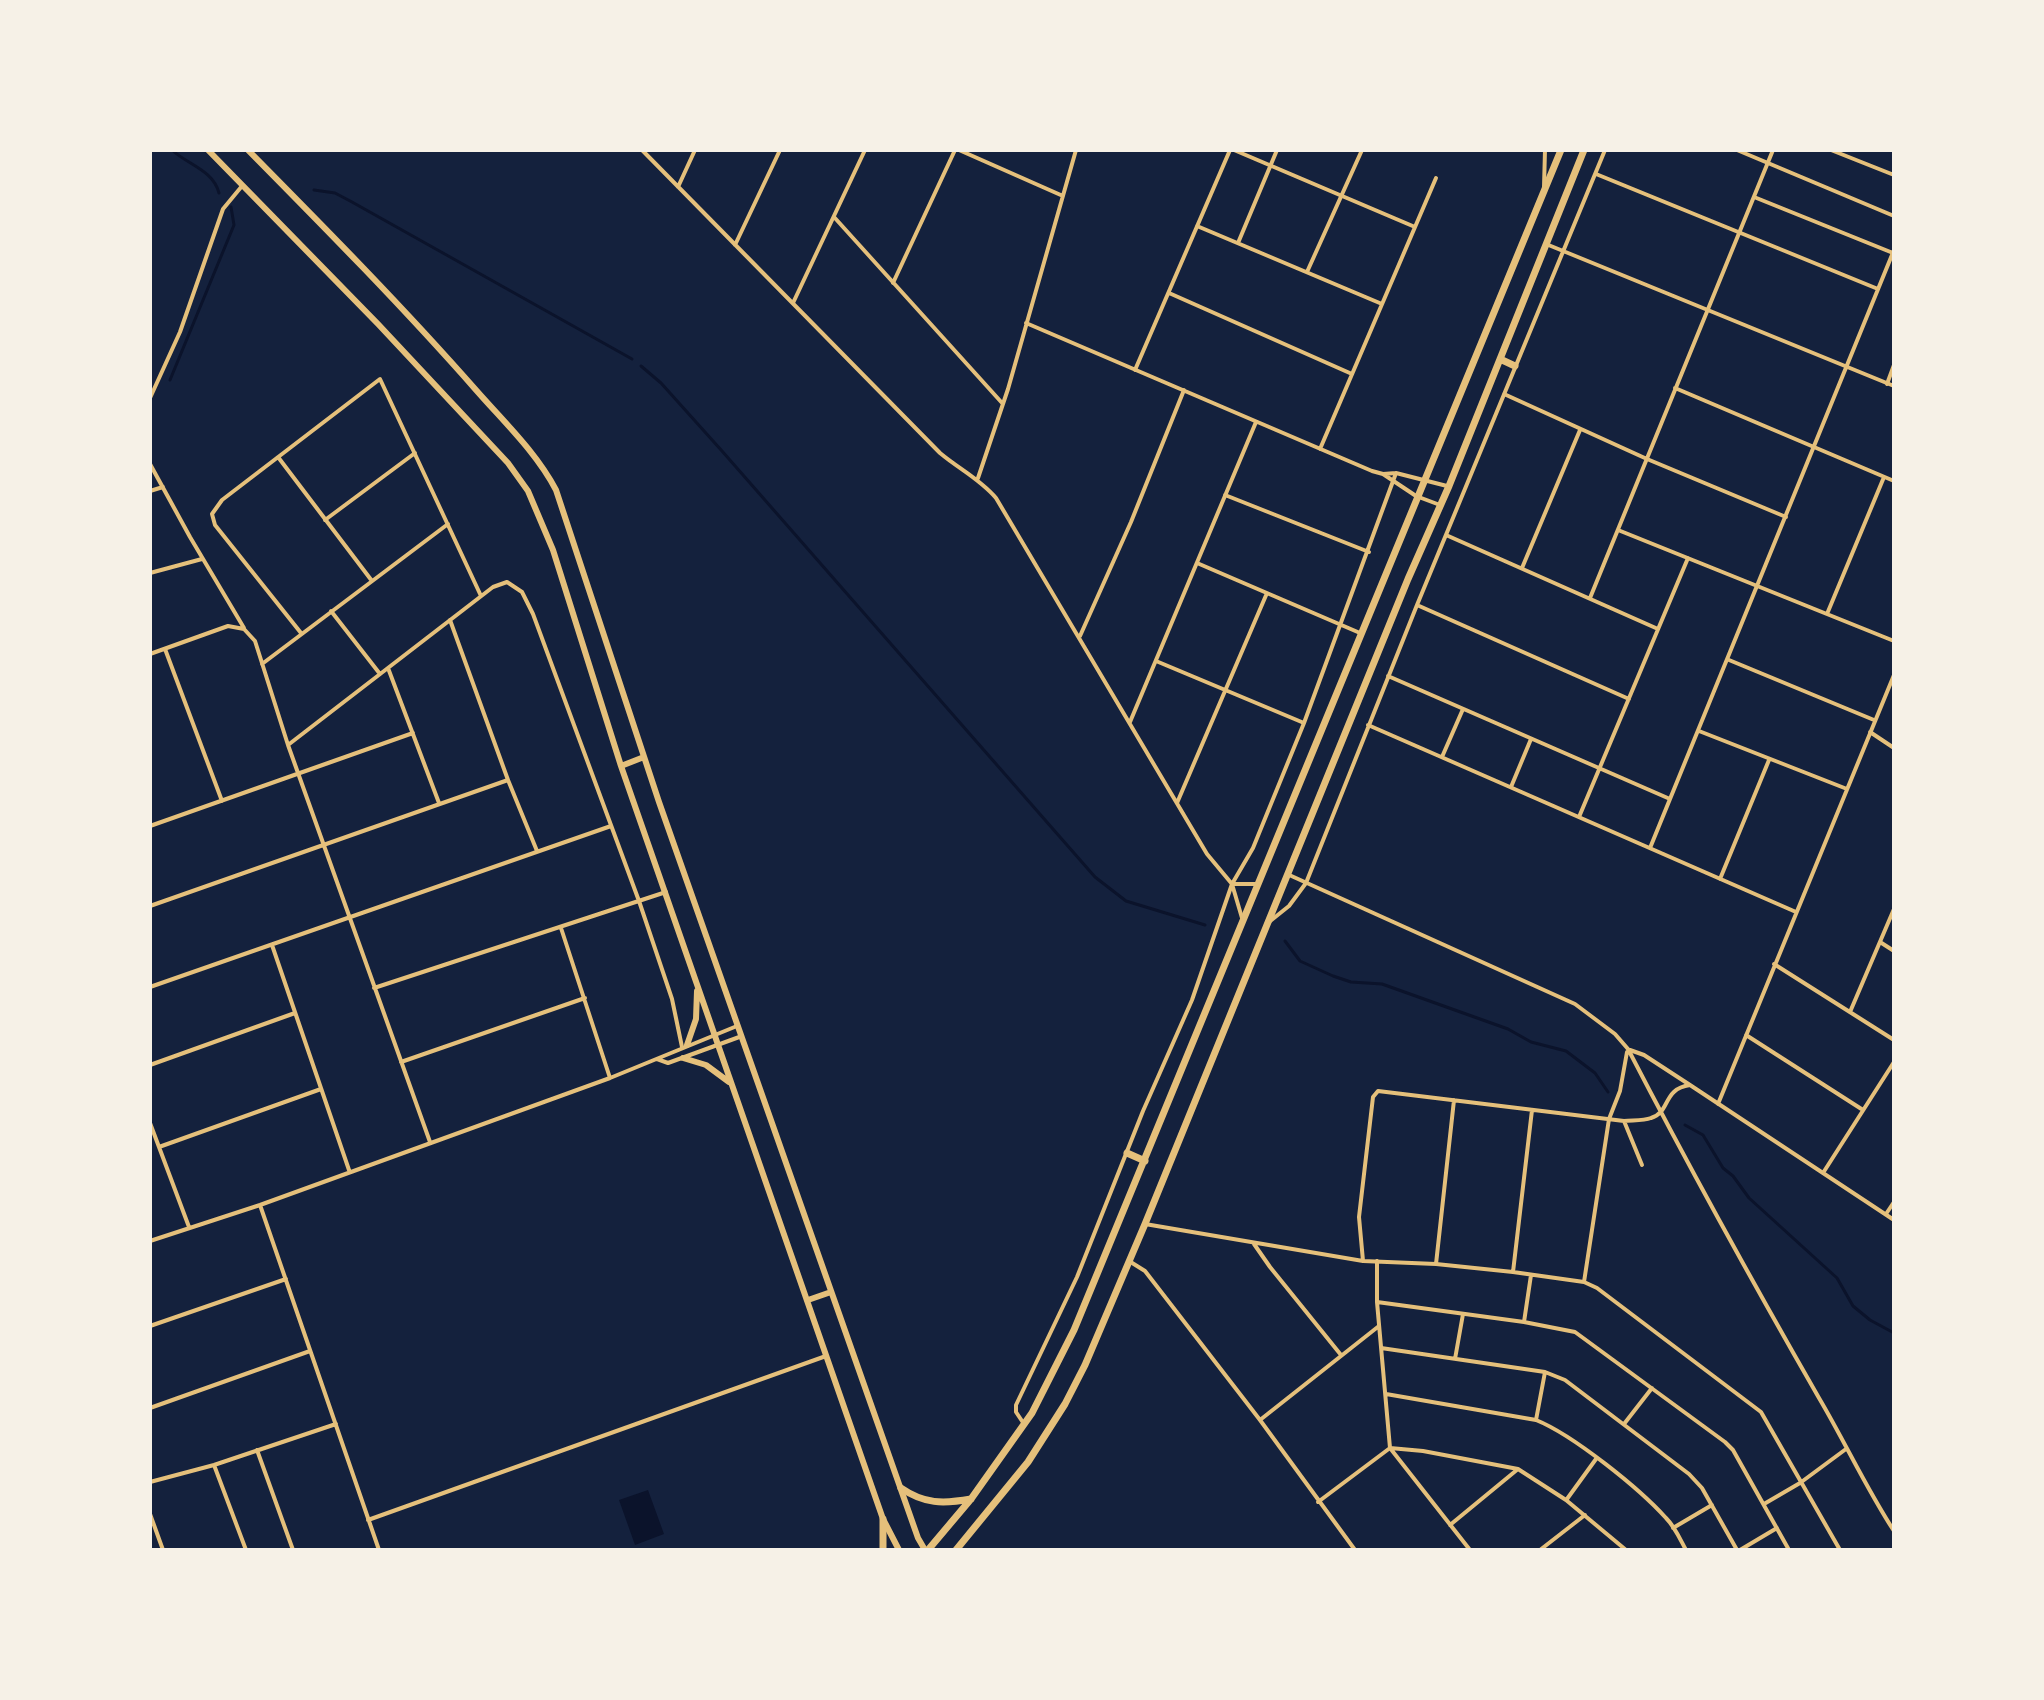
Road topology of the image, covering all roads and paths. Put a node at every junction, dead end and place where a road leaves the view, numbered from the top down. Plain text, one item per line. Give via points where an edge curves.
1 (208, 150) edge
2 (248, 150) edge
3 (642, 150) edge
4 (695, 150) edge
5 (780, 150) edge
6 (865, 150) edge
7 (957, 150) edge
8 (1076, 150) edge
9 (1232, 150) edge
10 (1277, 150) edge
11 (1362, 150) edge
12 (1545, 150) edge
13 (1561, 150) edge
14 (1584, 150) edge
15 (1605, 150) edge
16 (1737, 150) edge
17 (1773, 150) edge
18 (1831, 150) edge
19 (1768, 162) junction
20 (1270, 166) junction
21 (1596, 174) junction
22 (1894, 175) edge
23 (1436, 178) dead end
24 (242, 186) junction
25 (678, 187) junction
26 (1544, 190) junction
27 (1063, 196) junction
28 (1341, 196) junction
29 (1753, 197) junction
30 (1894, 216) edge
31 (834, 217) junction
32 (1197, 226) junction
33 (1415, 227) junction
34 (1737, 234) junction
35 (1238, 243) junction
36 (1546, 244) junction
37 (735, 245) junction
38 (1562, 251) junction
39 (1893, 252) edge
40 (1307, 272) junction
41 (893, 283) junction
42 (1878, 289) junction
43 (1169, 293) junction
44 (793, 303) junction
45 (1382, 304) junction
46 (1707, 310) junction
47 (1026, 323) junction
48 (1500, 359) junction
49 (1894, 365) edge
50 (1515, 366) junction
51 (1847, 367) junction
52 (1135, 370) junction
53 (1352, 374) junction
54 (1887, 384) junction
55 (1894, 386) edge
56 (1674, 388) junction
57 (1184, 390) junction
58 (1504, 394) junction
59 (150, 398) edge
60 (1003, 404) junction
61 (1256, 421) junction
62 (1580, 429) junction
63 (1815, 447) junction
64 (1320, 449) junction
65 (415, 453) junction
66 (278, 457) junction
67 (1647, 459) junction
68 (150, 464) edge
69 (1396, 473) junction
70 (1383, 474) junction
71 (1884, 477) junction
72 (978, 478) junction
73 (1423, 479) junction
74 (1894, 481) edge
75 (1393, 483) junction
76 (1449, 486) junction
77 (163, 487) junction
78 (150, 491) edge
79 (1225, 495) junction
80 (1416, 496) junction
81 (1440, 505) junction
82 (1786, 517) junction
83 (325, 520) junction
84 (448, 524) junction
85 (1618, 530) junction
86 (1446, 535) junction
87 (1369, 552) junction
88 (1688, 558) junction
89 (203, 559) junction
90 (1197, 563) junction
91 (1522, 568) junction
92 (150, 573) edge
93 (372, 581) junction
94 (1759, 587) junction
95 (1267, 593) junction
96 (481, 596) junction
97 (1590, 598) junction
98 (1417, 605) junction
99 (331, 611) junction
100 (1827, 614) junction
101 (450, 620) junction
102 (1342, 625) junction
103 (244, 629) junction
104 (1658, 629) junction
105 (301, 633) junction
106 (1362, 633) junction
107 (1080, 636) junction
108 (1894, 641) edge
109 (165, 649) junction
110 (150, 654) edge
111 (1729, 660) junction
112 (1156, 661) junction
113 (262, 664) junction
114 (388, 668) junction
115 (380, 674) junction
116 (1894, 675) edge
117 (1388, 676) junction
118 (1226, 689) junction
119 (1629, 699) junction
120 (1463, 709) junction
121 (1875, 720) junction
122 (1130, 722) junction
123 (1304, 723) junction
124 (1368, 725) junction
125 (1699, 731) junction
126 (1870, 732) junction
127 (413, 733) junction
128 (1531, 739) junction
129 (288, 745) junction
130 (1894, 748) edge
131 (644, 757) junction
132 (1442, 757) junction
133 (1769, 760) junction
134 (621, 766) junction
135 (1600, 769) junction
136 (299, 775) junction
137 (508, 780) junction
138 (1511, 787) junction
139 (1847, 789) junction
140 (1670, 799) junction
141 (222, 801) junction
142 (439, 803) junction
143 (1177, 803) junction
144 (1579, 817) junction
145 (150, 826) edge
146 (611, 826) junction
147 (324, 846) junction
148 (1650, 848) junction
149 (537, 851) junction
150 (1287, 874) junction
151 (1720, 879) junction
152 (1306, 883) junction
153 (1232, 884) junction
154 (1256, 884) junction
155 (666, 892) junction
156 (639, 901) junction
157 (150, 906) edge
158 (1894, 909) edge
159 (1796, 912) junction
160 (1242, 918) junction
161 (349, 919) junction
162 (1267, 924) junction
163 (561, 928) junction
164 (1880, 942) junction
165 (272, 945) junction
166 (1894, 951) edge
167 (1774, 964) junction
168 (697, 983) junction
169 (150, 987) edge
170 (374, 988) junction
171 (585, 998) junction
172 (1850, 1012) junction
173 (295, 1013) junction
174 (738, 1026) junction
175 (714, 1035) junction
176 (1746, 1035) junction
177 (742, 1036) junction
178 (1894, 1040) edge
179 (718, 1045) junction
180 (685, 1046) junction
181 (1628, 1049) junction
182 (683, 1058) junction
183 (655, 1059) junction
184 (401, 1062) junction
185 (1894, 1062) edge
186 (150, 1065) edge
187 (610, 1078) junction
188 (731, 1084) junction
189 (1690, 1085) junction
190 (321, 1089) junction
191 (1454, 1100) junction
192 (1718, 1104) junction
193 (1532, 1110) junction
194 (1863, 1110) junction
195 (1662, 1112) junction
196 (1609, 1119) junction
197 (1624, 1121) junction
198 (150, 1123) edge
199 (430, 1142) junction
200 (159, 1147) junction
201 (1127, 1153) junction
202 (1145, 1161) junction
203 (1642, 1165) dead end
204 (349, 1171) junction
205 (1823, 1173) junction
206 (1894, 1202) edge
207 (260, 1205) junction
208 (1886, 1214) junction
209 (1894, 1220) edge
210 (1145, 1224) junction
211 (189, 1227) junction
212 (150, 1241) edge
213 (1254, 1244) junction
214 (1377, 1260) junction
215 (1129, 1261) junction
216 (1363, 1261) junction
217 (1436, 1264) junction
218 (1513, 1272) junction
219 (1531, 1275) junction
220 (286, 1279) junction
221 (1584, 1282) junction
222 (831, 1292) junction
223 (808, 1300) junction
224 (1377, 1302) junction
225 (1463, 1314) junction
226 (1524, 1322) junction
227 (150, 1326) edge
228 (1379, 1326) junction
229 (1381, 1348) junction
230 (310, 1351) junction
231 (1341, 1355) junction
232 (826, 1356) junction
233 (1455, 1359) junction
234 (1545, 1372) junction
235 (1652, 1388) junction
236 (1386, 1394) junction
237 (150, 1408) edge
238 (1260, 1420) junction
239 (1536, 1420) junction
240 (336, 1424) junction
241 (1024, 1424) junction
242 (1624, 1425) junction
243 (1390, 1448) junction
244 (1846, 1449) junction
245 (257, 1450) junction
246 (1596, 1459) junction
247 (214, 1465) junction
248 (1518, 1469) junction
249 (150, 1482) edge
250 (1800, 1483) junction
251 (901, 1488) junction
252 (971, 1499) junction
253 (1566, 1500) junction
254 (1318, 1502) junction
255 (1764, 1504) junction
256 (1712, 1505) junction
257 (150, 1514) edge
258 (1585, 1515) junction
259 (883, 1519) junction
260 (368, 1520) junction
261 (1450, 1525) junction
262 (1673, 1528) junction
263 (1777, 1528) junction
264 (1894, 1531) edge
265 (966, 1539) junction
266 (163, 1550) edge
267 (246, 1550) edge
268 (293, 1550) edge
269 (379, 1550) edge
270 (883, 1550) edge
271 (899, 1550) edge
272 (926, 1550) edge
273 (956, 1550) edge
274 (963, 1550) edge
275 (1355, 1550) edge
276 (1470, 1550) edge
277 (1540, 1550) edge
278 (1626, 1550) edge
279 (1686, 1550) edge
280 (1738, 1550) edge
281 (1789, 1550) edge
282 (1840, 1550) edge

1 - 24 main road
2 - 131 main road via 455,366 546,471 579,554
3 - 25 street
4 - 25 street
5 - 37 street
6 - 31 street
7 - 27 street
7 - 41 street
8 - 27 street
9 - 20 street
9 - 32 street
10 - 20 street
11 - 28 street
12 - 26 street
13 - 26 highway
14 - 36 highway
15 - 21 street
16 - 19 street
17 - 19 street
18 - 22 street
19 - 29 street
19 - 30 street
20 - 28 street
20 - 35 street
21 - 34 street
21 - 38 street
23 - 33 street
24 - 59 street via 223,209 180,332
24 - 134 main road via 487,439 528,491 553,550
25 - 37 street
26 - 73 highway
27 - 47 street
28 - 33 street
28 - 40 street
29 - 34 street
29 - 39 street
31 - 41 street
31 - 44 street
32 - 35 street
32 - 43 street
33 - 45 street
34 - 42 street
34 - 46 street
35 - 40 street
36 - 38 street
36 - 48 highway
37 - 44 street
38 - 46 street
38 - 50 street
39 - 42 street
40 - 45 street
41 - 60 street
42 - 51 street
43 - 52 street
43 - 53 street
44 - 72 street via 940,453
45 - 53 street
46 - 51 street
46 - 56 street
47 - 52 street
47 - 60 street
48 - 50 highway
48 - 76 highway
49 - 54 street
50 - 58 street
51 - 54 street
51 - 63 street
52 - 57 street
53 - 64 street
54 - 55 street
56 - 63 street
56 - 67 street
57 - 61 street
57 - 107 street
58 - 62 street
58 - 86 street
60 - 72 street
61 - 64 street
61 - 79 street
62 - 67 street
62 - 91 street
63 - 71 street
63 - 82 street
64 - 70 street
65 - 66 street via 380,379
65 - 83 street
65 - 84 street
66 - 83 street
66 - 105 street via 222,500 212,518
67 - 82 street
67 - 85 street
68 - 77 street
69 - 70 street
69 - 73 street
69 - 75 street
70 - 75 street
71 - 74 street
71 - 100 street
72 - 107 street via 996,498
73 - 76 street
73 - 80 highway
75 - 80 street
75 - 87 street
76 - 81 highway
77 - 78 street
77 - 89 street
79 - 87 street
79 - 90 street
80 - 81 street
80 - 106 highway
81 - 150 highway
82 - 94 street
83 - 93 street
84 - 93 street
84 - 96 street
85 - 88 street
85 - 97 street
86 - 91 street
86 - 98 street
87 - 102 street
88 - 94 street
88 - 104 street
89 - 92 street
89 - 103 street
90 - 95 street
90 - 112 street
91 - 97 street
93 - 99 street
94 - 100 street
94 - 111 street
95 - 102 street
95 - 118 street
96 - 101 street
96 - 146 street via 507,582 528,601
97 - 104 street
98 - 117 street
98 - 119 street
99 - 105 street
99 - 115 street
100 - 108 street
101 - 114 street
101 - 137 street
102 - 106 street
102 - 123 street
103 - 109 street via 222,628
103 - 113 street via 255,641
104 - 119 street
105 - 113 street
106 - 154 highway
107 - 122 street
109 - 110 street
109 - 141 street
111 - 121 street
111 - 125 street
112 - 118 street
112 - 122 street
113 - 129 street
114 - 115 street
114 - 127 street
115 - 129 street
116 - 121 street
117 - 120 street
117 - 124 street
118 - 123 street
118 - 143 street
119 - 135 street
120 - 128 street
120 - 132 street
121 - 126 street
122 - 143 street
123 - 153 street via 1253,848
124 - 132 street
124 - 152 street
125 - 133 street
125 - 140 street
126 - 130 street
126 - 139 street
127 - 136 street
127 - 142 street
128 - 135 street
128 - 138 street
129 - 136 street
131 - 134 main road
131 - 174 main road
132 - 138 street
133 - 139 street
133 - 151 street
134 - 155 main road
135 - 140 street
135 - 144 street
136 - 141 street
136 - 147 street
137 - 142 street
137 - 149 street
138 - 144 street
139 - 159 street
140 - 148 street
141 - 145 street
142 - 147 street
143 - 153 street
144 - 148 street
146 - 149 street
146 - 156 street
147 - 157 street
147 - 161 street
148 - 151 street
149 - 161 street
150 - 152 street
150 - 162 highway
151 - 159 street
152 - 162 street
152 - 181 street via 1575,1004
153 - 154 street
153 - 160 street
153 - 201 street via 1192,1000
154 - 160 highway
155 - 156 street
155 - 168 main road
156 - 163 street
156 - 180 street
158 - 164 street
159 - 167 street
160 - 202 highway
161 - 165 street
161 - 170 street
162 - 210 highway
163 - 170 street
163 - 171 street
164 - 166 street
164 - 172 street
165 - 169 street
165 - 173 street
167 - 172 street
167 - 176 street
168 - 175 main road
168 - 180 main road via 696,1019
170 - 184 street
171 - 184 street
171 - 187 street
172 - 178 street
173 - 186 street
173 - 190 street
174 - 175 street
174 - 177 main road
175 - 179 main road
175 - 180 street
176 - 192 street
176 - 194 street
177 - 179 street
177 - 222 main road
179 - 182 street
179 - 188 main road
180 - 183 street
181 - 189 street
181 - 195 street
181 - 196 street
182 - 183 street via 668,1063
182 - 188 main road via 706,1065
183 - 187 street
184 - 199 street
185 - 194 street
187 - 199 street
188 - 223 main road
189 - 192 street
189 - 195 street via 1674,1089
190 - 200 street
190 - 204 street
191 - 193 street
191 - 216 street via 1374,1094 1359,1217
191 - 217 street
192 - 205 street
193 - 196 street
193 - 218 street
194 - 205 street
195 - 197 street
195 - 244 street
196 - 197 street
196 - 221 street
197 - 203 street
198 - 200 street
199 - 204 street
200 - 211 street
201 - 202 highway
201 - 241 street via 1077,1277 1016,1405
202 - 241 highway via 1074,1330
204 - 207 street
205 - 208 street
206 - 208 street
207 - 211 street
207 - 220 street
208 - 209 street
210 - 213 street
210 - 215 highway
211 - 212 street
213 - 216 street
213 - 231 street
214 - 216 street
214 - 217 street
214 - 224 street
215 - 238 street via 1145,1271
215 - 265 highway via 1065,1404 1028,1462
217 - 218 street
218 - 219 street
219 - 221 street
219 - 226 street
220 - 227 street
220 - 230 street
221 - 250 street via 1761,1412
222 - 223 main road
222 - 251 main road
223 - 232 main road
224 - 225 street
224 - 228 street
225 - 226 street
225 - 233 street
226 - 235 street via 1575,1332
228 - 229 street
228 - 231 street
229 - 233 street
229 - 236 street
230 - 237 street
230 - 240 street
231 - 238 street
232 - 259 main road
232 - 260 street
233 - 234 street
234 - 239 street
234 - 242 street via 1565,1380
235 - 242 street
235 - 255 street via 1733,1450
236 - 239 street
236 - 243 street
238 - 254 street
239 - 246 street
240 - 245 street
240 - 260 street
241 - 252 highway
242 - 256 street via 1689,1474
243 - 248 street
243 - 254 street
243 - 261 street
244 - 250 street
244 - 264 street
245 - 247 street
245 - 268 street
246 - 253 street
246 - 262 street
247 - 249 street
247 - 267 street
248 - 253 street
248 - 261 street
250 - 255 street
250 - 282 street
251 - 252 highway via 932,1502
251 - 272 main road
252 - 272 highway
253 - 258 street
254 - 275 street
255 - 263 street
256 - 262 street
256 - 280 street
257 - 266 street
258 - 277 street
258 - 278 street
259 - 270 highway
259 - 271 main road
260 - 269 street
261 - 276 street
262 - 279 street
263 - 280 street
263 - 281 street
265 - 273 highway
265 - 274 highway

